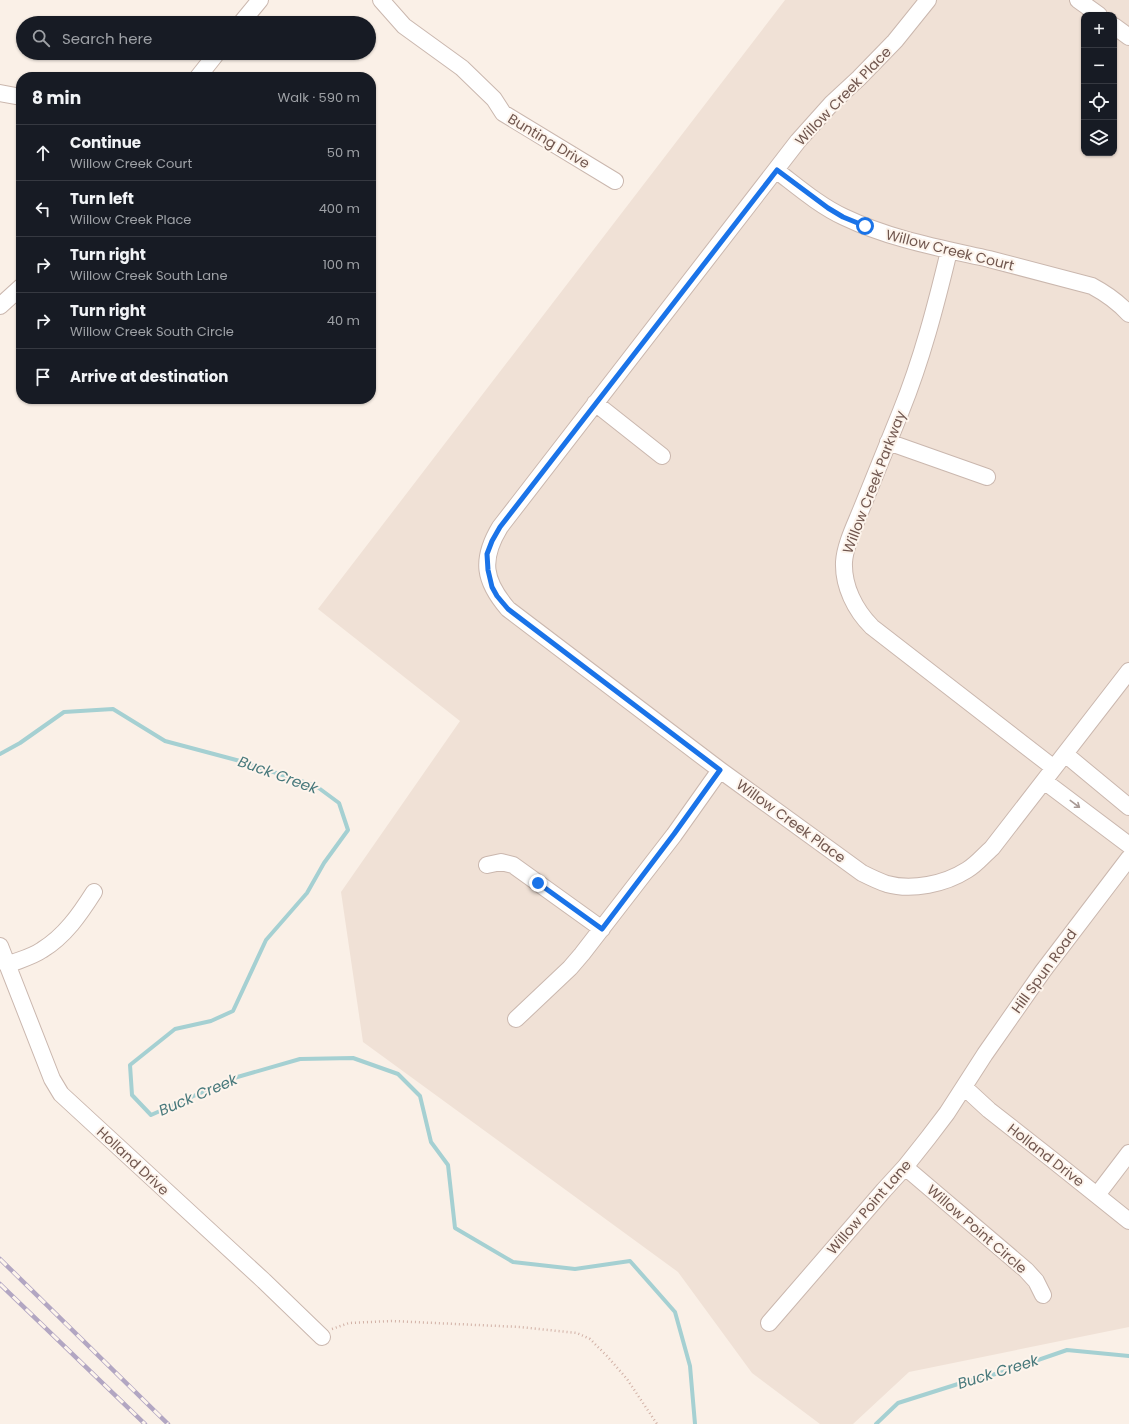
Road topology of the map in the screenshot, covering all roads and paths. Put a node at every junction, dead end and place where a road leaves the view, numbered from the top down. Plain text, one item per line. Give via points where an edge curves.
1 (260, 0) edge
2 (381, 0) edge
3 (928, 0) edge
4 (1078, 0) edge
5 (1095, 12) edge
6 (247, 16) edge
7 (1117, 28) edge
8 (1129, 38) edge
9 (211, 60) edge
10 (202, 72) edge
11 (0, 93) edge
12 (16, 96) edge
13 (777, 170) junction
14 (615, 181) dead end
15 (949, 250) junction
16 (16, 292) edge
17 (0, 306) edge
18 (1129, 314) edge
19 (595, 403) junction
20 (888, 442) junction
21 (662, 456) dead end
22 (987, 477) dead end
23 (1129, 671) edge
24 (1065, 754) junction
25 (1054, 768) junction
26 (720, 770) junction
27 (1044, 781) junction
28 (1129, 807) edge
29 (1129, 845) edge
30 (1129, 858) edge
31 (487, 865) dead end
32 (94, 892) dead end
33 (602, 929) junction
34 (0, 946) edge
35 (7, 965) junction
36 (516, 1019) dead end
37 (964, 1087) junction
38 (1129, 1153) edge
39 (905, 1167) junction
40 (1097, 1195) junction
41 (1129, 1221) edge
42 (1044, 1295) dead end
43 (769, 1323) dead end
44 (322, 1338) joint
45 (657, 1424) edge

1 - 6 street
2 - 14 street, Bunting Drive via 404,26 462,68 494,99 503,113
3 - 13 street, Willow Creek Place via 895,41 808,130
4 - 5 street
7 - 8 street
9 - 10 street
11 - 12 street
13 - 15 street, Willow Creek Court via 843,217 897,238
13 - 19 street, Willow Creek Place
15 - 18 street, Willow Creek Court via 1092,286 1119,303
15 - 20 street, Willow Creek Parkway via 924,347
16 - 17 street
19 - 21 street
19 - 26 street, Willow Creek Place via 500,527 487,554 490,580 497,596 508,609
20 - 22 street
20 - 25 street, Willow Creek Parkway via 851,535 844,561 845,577 852,601 861,616 872,627
23 - 24 street
24 - 25 street
24 - 28 street
25 - 27 street, Willow Creek Place
26 - 27 street, Willow Creek Place via 862,873 897,886 931,884 947,880 967,870 992,848
26 - 33 street
27 -> 29 street
30 - 37 street, Hill Spun Road via 1043,972
31 - 33 street via 501,862 513,865
32 - 35 street via 79,915 58,938 27,958
33 - 36 street via 570,968
34 - 35 street, Holland Drive
35 - 44 street, Holland Drive via 52,1079 61,1094 264,1281
37 - 39 street, Willow Point Lane via 947,1114
37 - 40 street, Holland Drive via 989,1110
38 - 40 street
39 - 42 street, Willow Point Circle via 1026,1270
39 - 43 street, Willow Point Lane
40 - 41 street, Holland Drive
44 - 45 path via 334,1328 349,1323 392,1321 520,1327 577,1333 590,1339 627,1378

